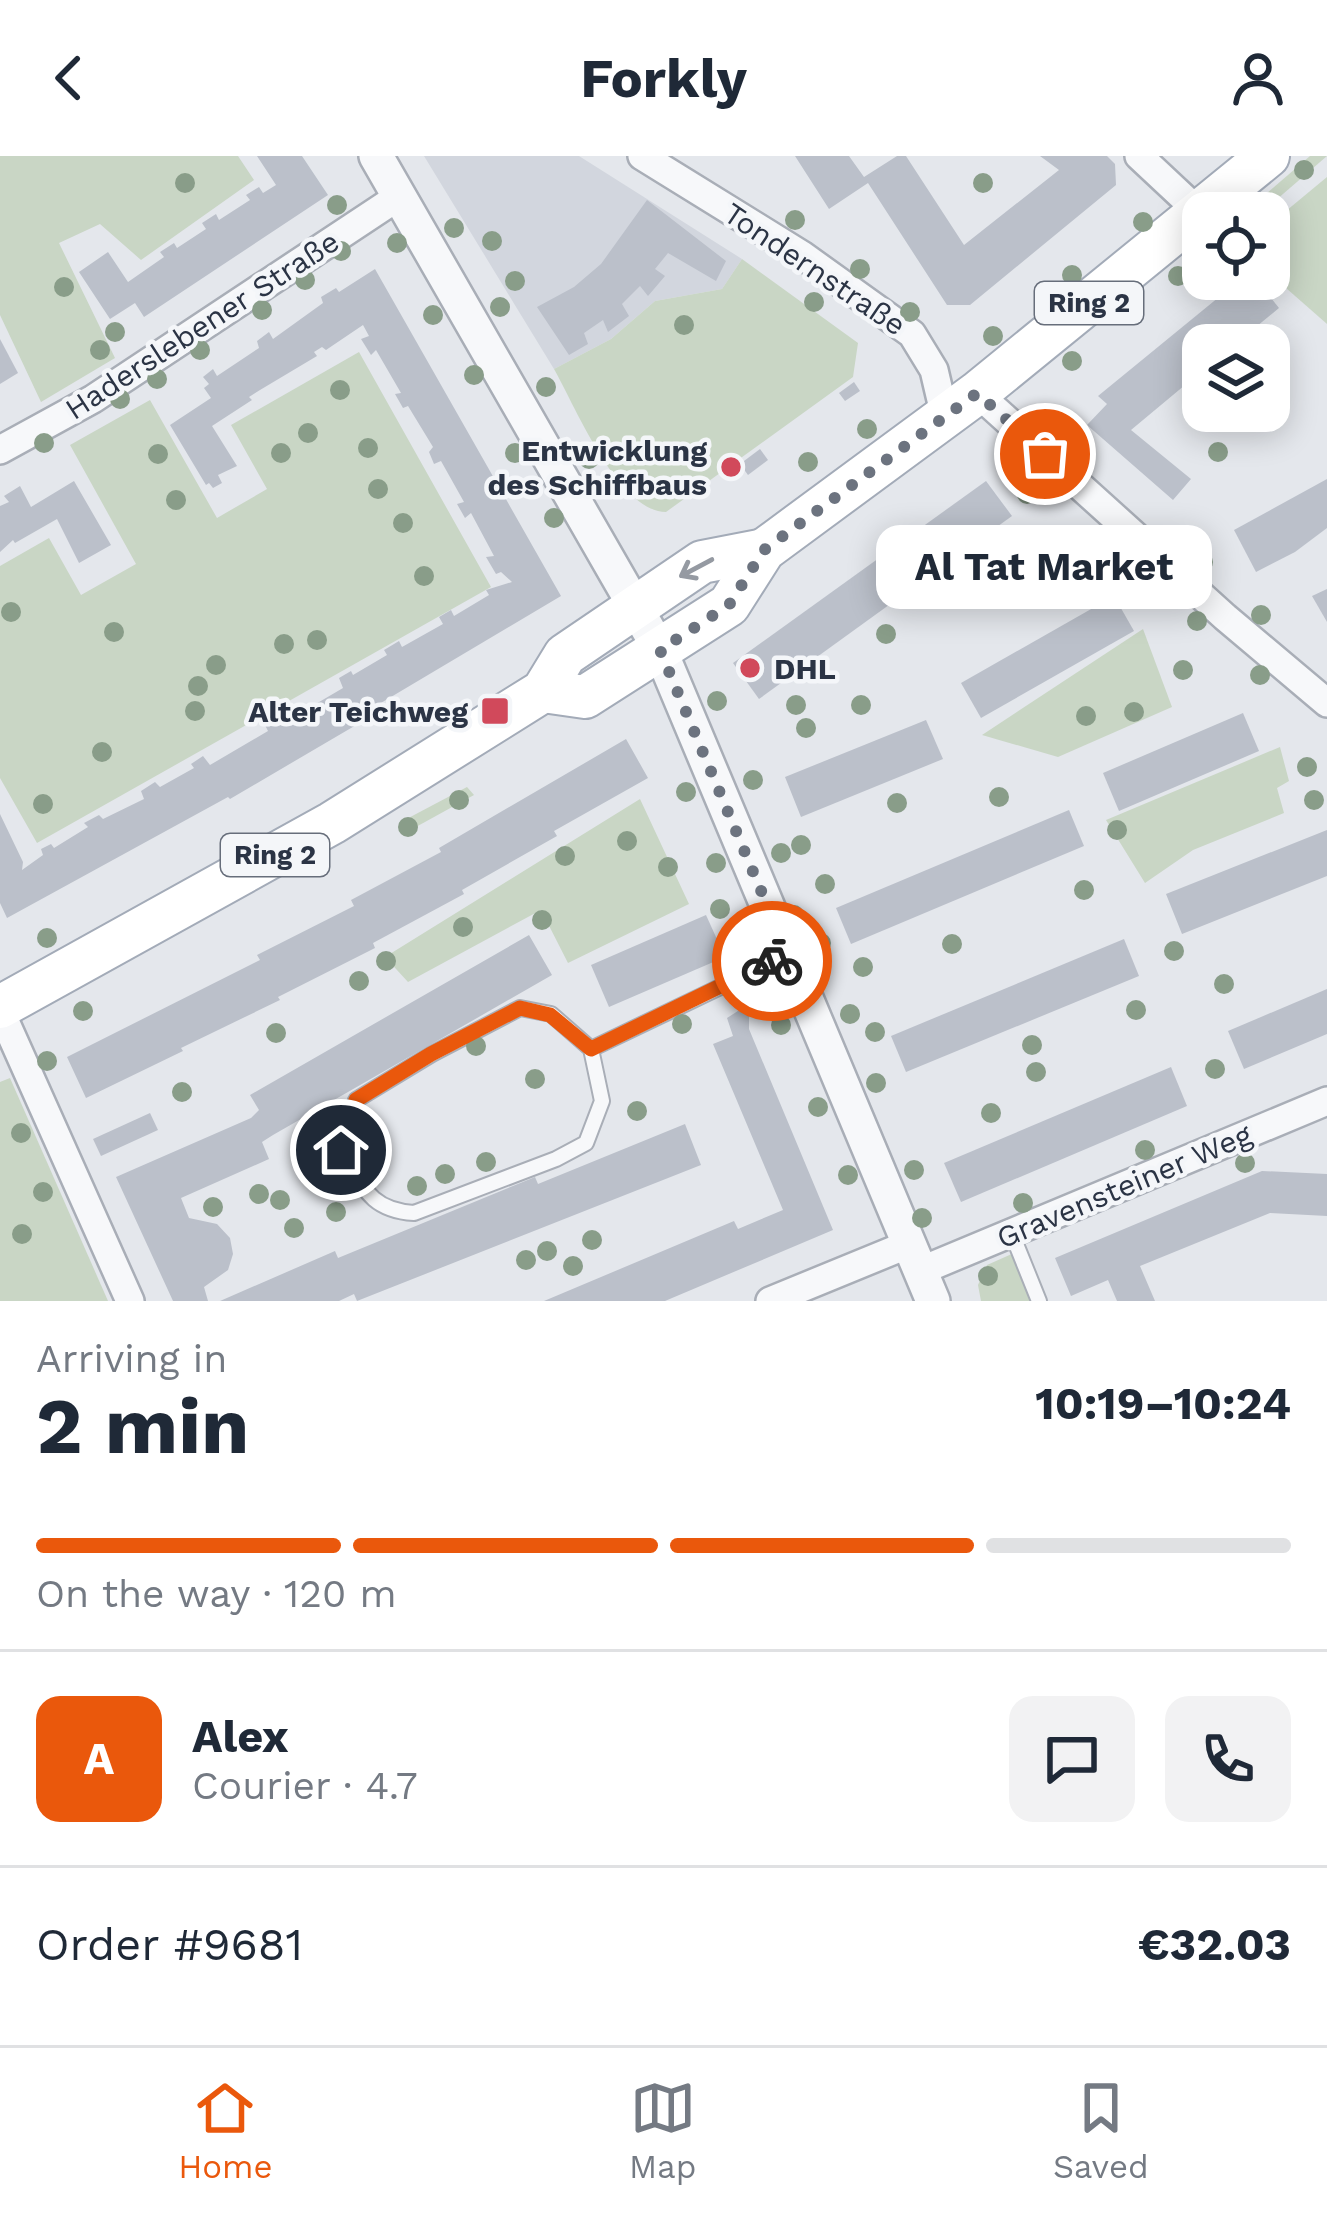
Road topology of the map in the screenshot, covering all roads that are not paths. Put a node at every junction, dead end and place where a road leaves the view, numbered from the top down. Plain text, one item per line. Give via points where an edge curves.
1 (376, 156) edge
2 (642, 156) edge
3 (1139, 156) edge
4 (1268, 156) edge
5 (1226, 192) edge
6 (401, 195) junction
7 (1182, 196) edge
8 (1182, 229) edge
9 (961, 405) junction
10 (0, 450) edge
11 (764, 550) junction
12 (635, 606) junction
13 (660, 650) junction
14 (543, 691) junction
15 (1327, 703) edge
16 (788, 955) junction
17 (0, 1009) edge
18 (591, 1049) junction
19 (1327, 1100) edge
20 (1012, 1234) junction
21 (921, 1272) edge
22 (130, 1301) edge
23 (770, 1301) edge
24 (1039, 1301) edge

1 - 6 street
2 - 9 street, Tondernstraße via 912,334
3 - 7 street
4 - 5 main road, Ring 2
6 - 10 street, Haderslebener Straße via 93,398
6 - 12 street
8 - 9 main road, Ring 2
9 - 11 main road, Ring 2
9 - 15 street
11 -> 12 main road, Ring 2 via 702,562
11 - 13 main road, Ring 2 via 729,605
12 - 13 street
12 - 14 main road, Ring 2 via 565,655
13 - 14 main road, Ring 2 via 585,697
13 - 16 street
14 - 17 main road, Ring 2 via 332,823
16 - 18 lane
16 - 21 street
17 - 22 street
18 - 18 lane via 602,1101 586,1143 556,1159 414,1213 372,1200 341,1150 356,1100 520,1008 550,1015
19 - 20 street, Gravensteiner Weg
20 - 21 street, Gravensteiner Weg
20 - 24 lane
21 - 23 street, Gravensteiner Weg

